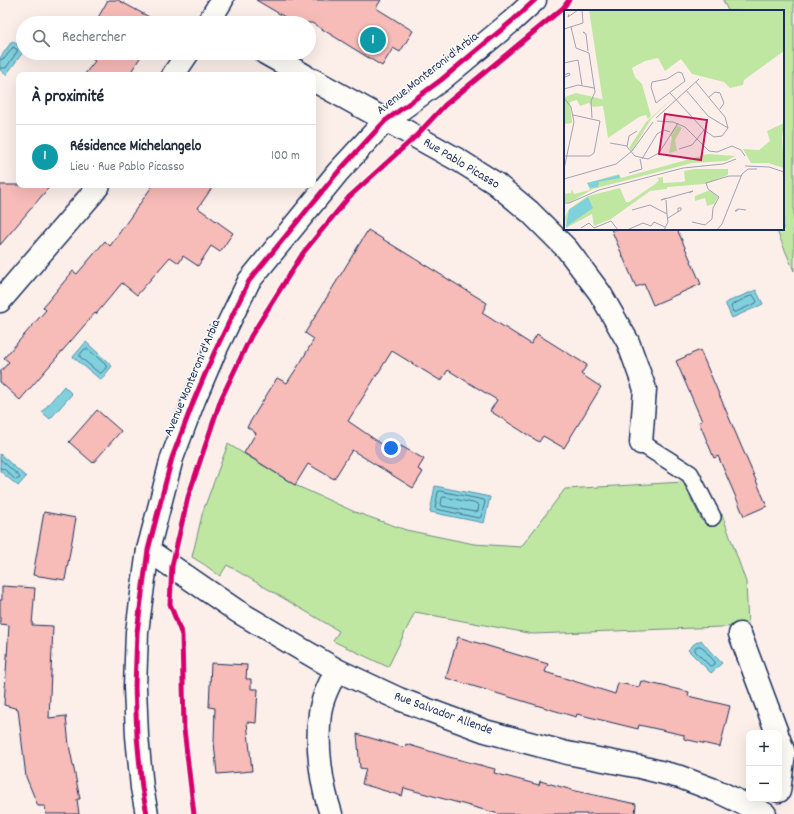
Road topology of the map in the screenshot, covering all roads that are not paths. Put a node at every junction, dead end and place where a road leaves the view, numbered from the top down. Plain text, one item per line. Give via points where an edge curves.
1 (222, 0) edge
2 (535, 0) edge
3 (214, 16) edge
4 (183, 60) edge
5 (277, 60) edge
6 (175, 72) edge
7 (299, 72) edge
8 (316, 82) edge
9 (385, 121) junction
10 (97, 188) edge
11 (0, 301) edge
12 (641, 442) joint
13 (712, 517) dead end
14 (148, 550) junction
15 (740, 634) dead end
16 (337, 670) junction
17 (776, 730) edge
18 (782, 747) edge
19 (782, 768) edge
20 (777, 802) edge
21 (147, 814) edge
22 (331, 814) edge
23 (765, 814) edge
24 (775, 814) edge

1 - 3 street
2 - 9 street, Avenue Monteroni d'Arbia via 441,80
4 - 6 street
5 - 7 street
8 - 9 street, Rue Pablo Picasso
9 - 12 street, Rue Pablo Picasso via 495,183 530,212 567,249 600,293 628,342 645,389
9 - 14 street, Avenue Monteroni d'Arbia via 338,172 250,281 215,351 172,458
10 - 11 street
12 - 13 lane, Rue Pablo Picasso via 690,474
14 - 16 street, Rue Salvador Allende via 237,611
14 - 21 street, Avenue Monteroni d'Arbia via 142,586 135,687 137,736
15 - 17 street
16 - 22 street via 326,691 320,713 320,770
16 - 23 street, Rue Salvador Allende via 399,699 485,731 567,753 680,777
18 - 19 street
20 - 24 street

